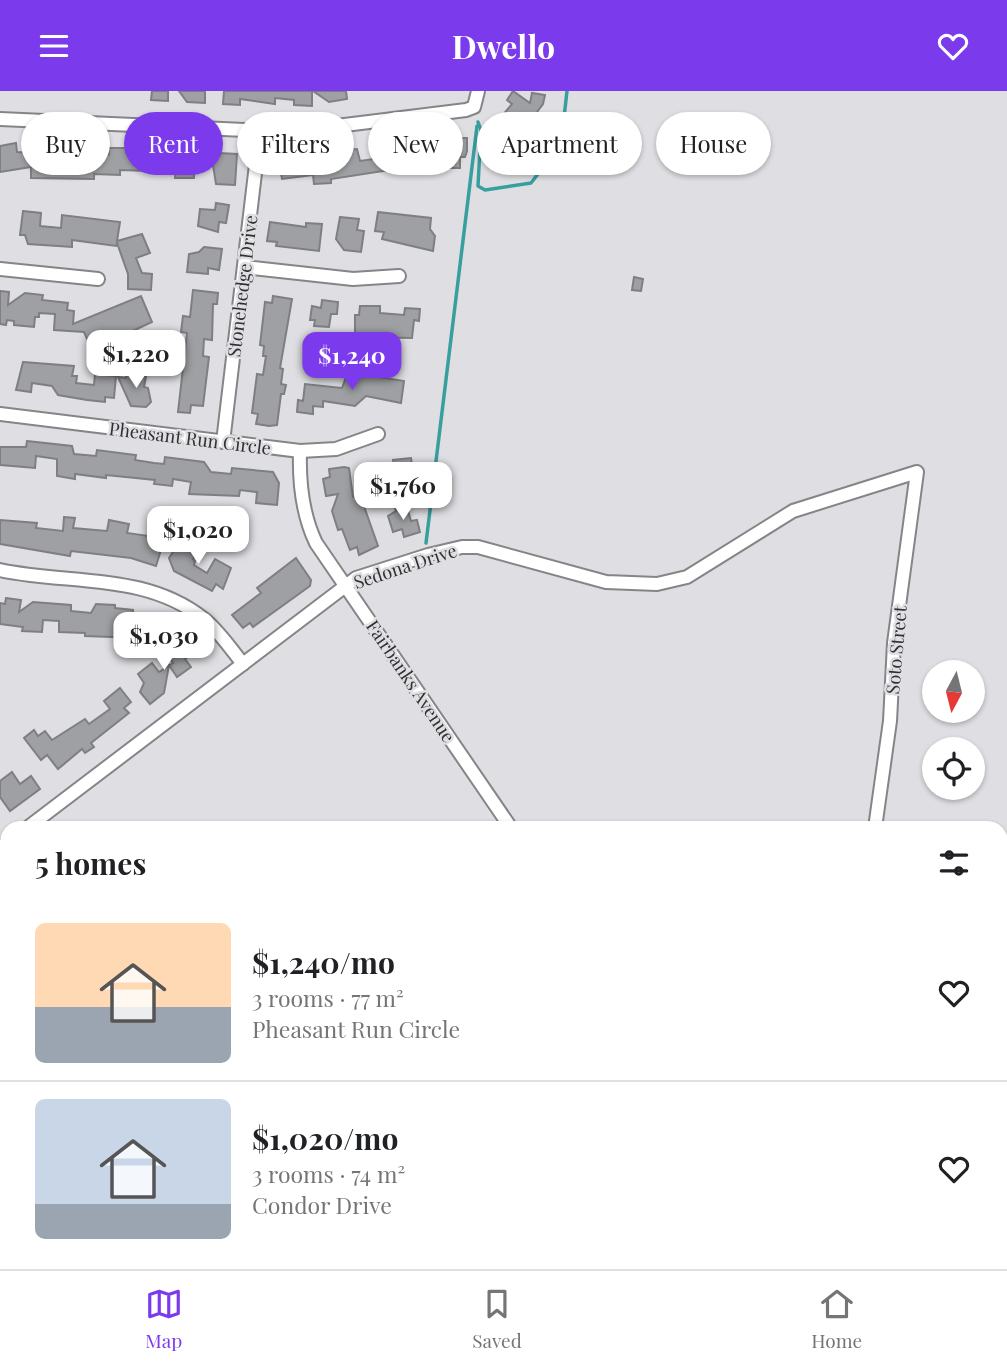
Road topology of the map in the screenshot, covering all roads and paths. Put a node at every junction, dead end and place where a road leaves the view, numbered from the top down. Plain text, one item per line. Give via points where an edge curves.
1 (478, 91) edge
2 (0, 119) edge
3 (354, 124) edge
4 (237, 130) edge
5 (255, 175) edge
6 (244, 267) junction
7 (0, 269) edge
8 (399, 276) dead end
9 (98, 279) dead end
10 (0, 414) edge
11 (378, 434) dead end
12 (223, 442) junction
13 (300, 451) junction
14 (917, 472) joint
15 (0, 569) edge
16 (346, 586) junction
17 (243, 664) junction
18 (36, 821) edge
19 (505, 821) edge
20 (876, 821) edge

1 - 3 street via 474,107
2 - 4 street
5 - 6 street, Stonehedge Drive
6 - 8 street via 353,279
6 - 12 street, Stonehedge Drive
7 - 9 street
10 - 12 street, Pheasant Run Circle
11 - 13 street, Pheasant Run Circle via 336,449
12 - 13 street, Pheasant Run Circle
13 - 16 street, Fairbanks Avenue via 300,489 308,526
14 - 16 street, Sedona Drive via 793,511 687,577 657,584 606,582 502,552 462,547 356,578
14 - 20 street, Soto Street
15 - 17 street via 157,591 206,620
16 - 17 street, Sedona Drive
16 - 19 street, Fairbanks Avenue
17 - 18 street, Sedona Drive

